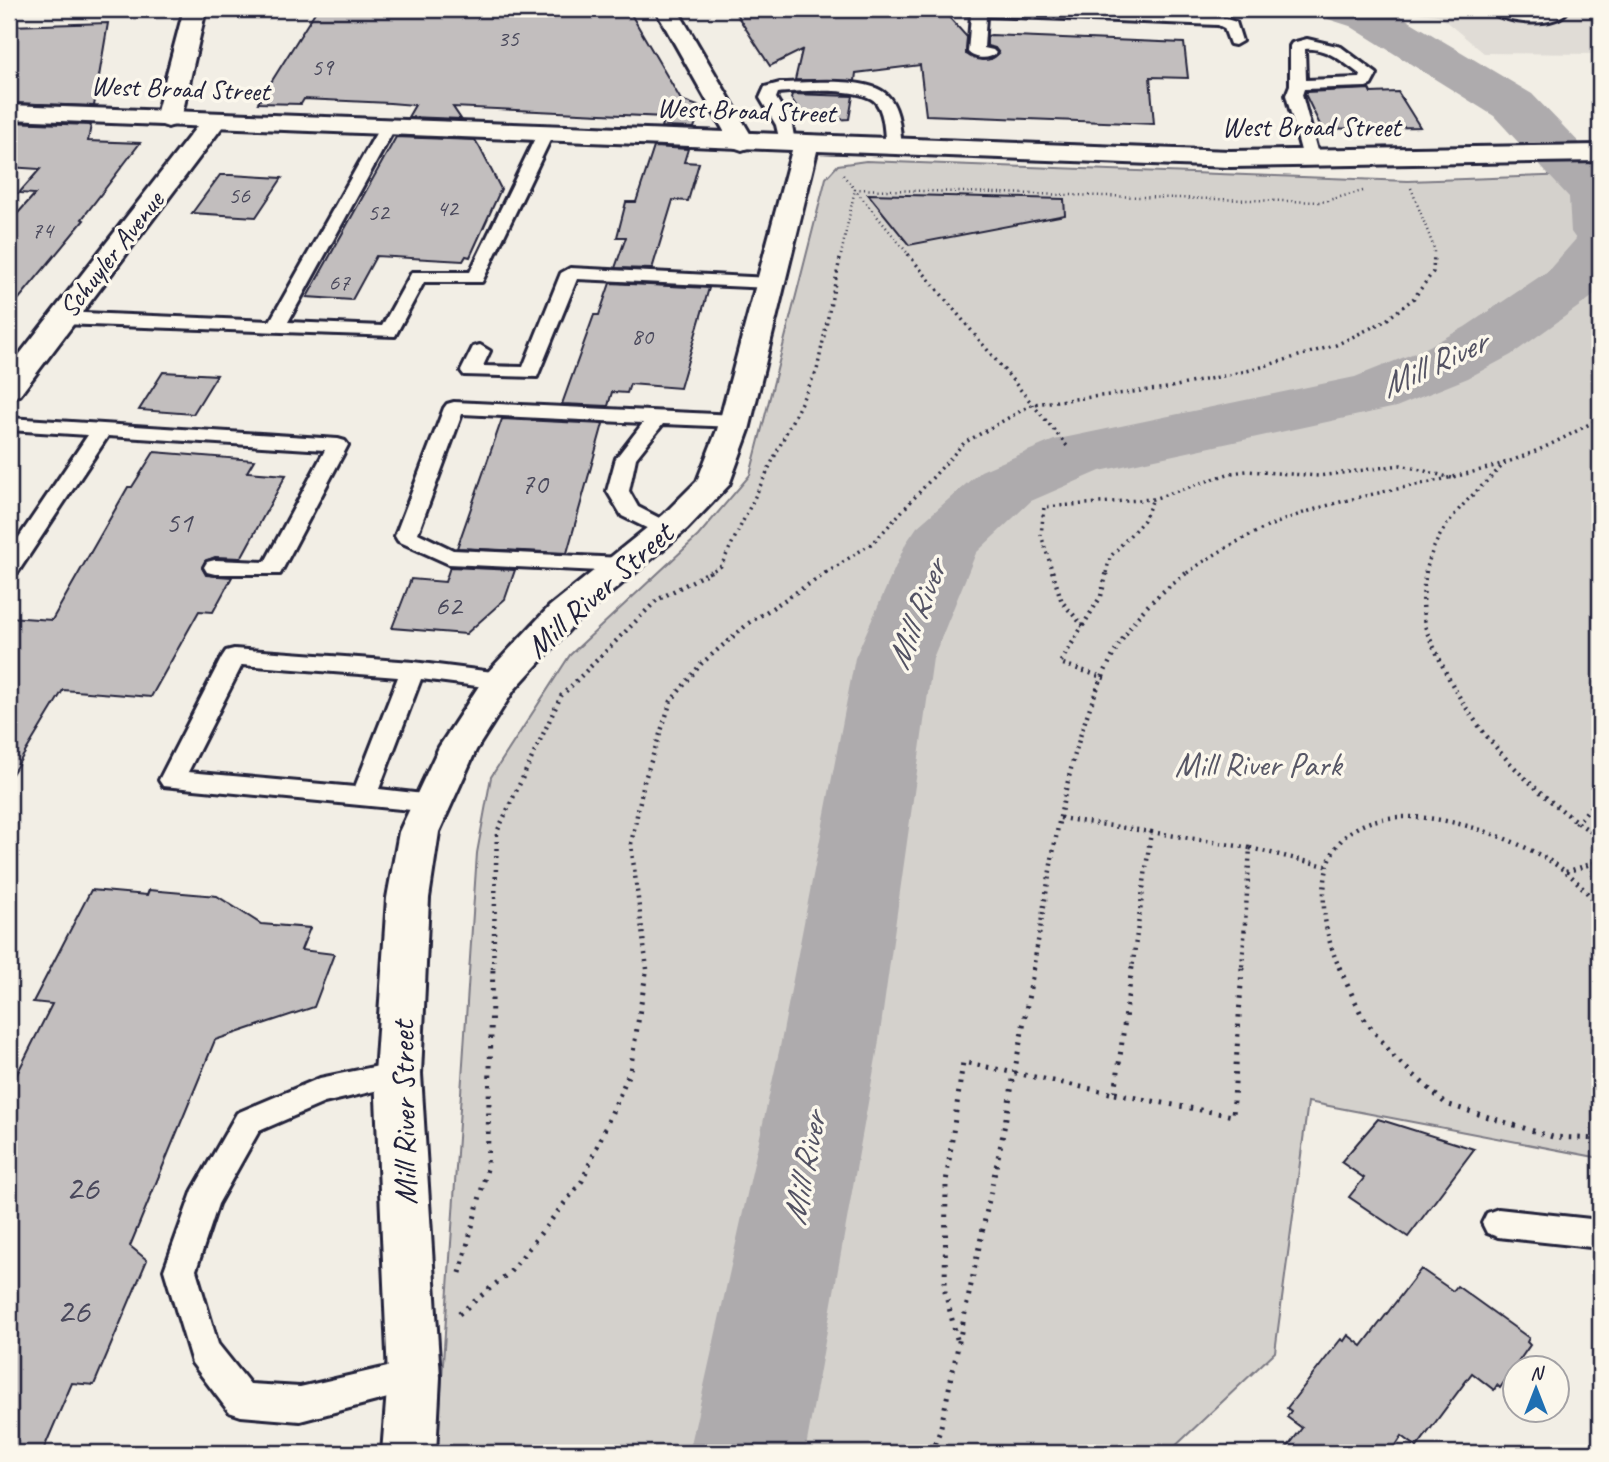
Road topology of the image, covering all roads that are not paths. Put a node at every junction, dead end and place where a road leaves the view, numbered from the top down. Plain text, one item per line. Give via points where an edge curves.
1 (195, 9) edge
2 (666, 9) edge
3 (942, 9) edge
4 (1494, 9) edge
5 (1558, 9) edge
6 (979, 11) junction
7 (1235, 41) dead end
8 (988, 53) dead end
9 (1298, 85) junction
10 (9, 112) edge
11 (168, 119) junction
12 (214, 121) junction
13 (387, 128) junction
14 (544, 134) junction
15 (742, 142) junction
16 (894, 147) junction
17 (810, 151) junction
18 (1600, 153) edge
19 (1311, 158) junction
20 (770, 283) junction
21 (61, 318) junction
22 (276, 327) junction
23 (480, 351) dead end
24 (16, 368) edge
25 (655, 417) junction
26 (736, 421) junction
27 (9, 424) edge
28 (102, 430) junction
29 (665, 530) junction
30 (622, 565) junction
31 (215, 567) dead end
32 (10, 568) edge
33 (413, 670) junction
34 (500, 681) junction
35 (364, 796) junction
36 (432, 803) junction
37 (398, 1074) junction
38 (1498, 1223) dead end
39 (1600, 1234) edge
40 (414, 1377) junction
41 (409, 1453) edge

1 - 11 main road
2 - 15 main road
3 - 6 lane
4 - 5 lane via 1539,18 1551,17
6 - 7 lane via 1220,21 1231,25
6 - 8 lane via 976,52
9 - 9 lane via 1366,82 1369,74 1328,46 1306,43 1297,46
9 - 19 lane via 1294,95
10 - 11 main road, West Broad Street
11 - 12 main road, West Broad Street
12 - 13 main road, West Broad Street
12 - 21 main road, Schuyler Avenue
13 - 14 main road, West Broad Street
13 - 22 lane
14 - 15 main road, West Broad Street
14 - 22 lane via 476,278 418,276 388,332
15 - 17 main road, West Broad Street
16 - 17 main road, West Broad Street
16 - 17 lane via 891,118 881,98 870,91 771,90 768,98 784,125
16 - 19 main road, West Broad Street
17 - 20 main road, Mill River Street
18 - 19 main road, West Broad Street
20 - 23 lane via 570,273 530,373 471,371
20 - 26 main road, Mill River Street
21 - 22 lane
21 - 24 main road, Schuyler Avenue
25 - 26 lane
25 - 29 lane via 651,432 631,450 621,468 618,491 630,511
25 - 30 lane via 454,408 406,536 449,557
26 - 29 main road, Mill River Street via 712,485
27 - 28 lane
28 - 31 lane via 338,445 272,569
28 - 32 lane
29 - 30 main road, Mill River Street
30 - 34 main road, Mill River Street via 563,614
33 - 34 lane
33 - 35 lane
33 - 35 lane via 234,657 172,780
34 - 36 main road, Mill River Street via 458,747
35 - 36 lane
36 - 37 main road, Mill River Street via 419,832 408,898
37 - 40 main road, Mill River Street
37 - 40 lane via 320,1091 248,1122 204,1200 180,1270 204,1352 241,1400 300,1404
38 - 39 lane
40 - 41 main road, Mill River Street

